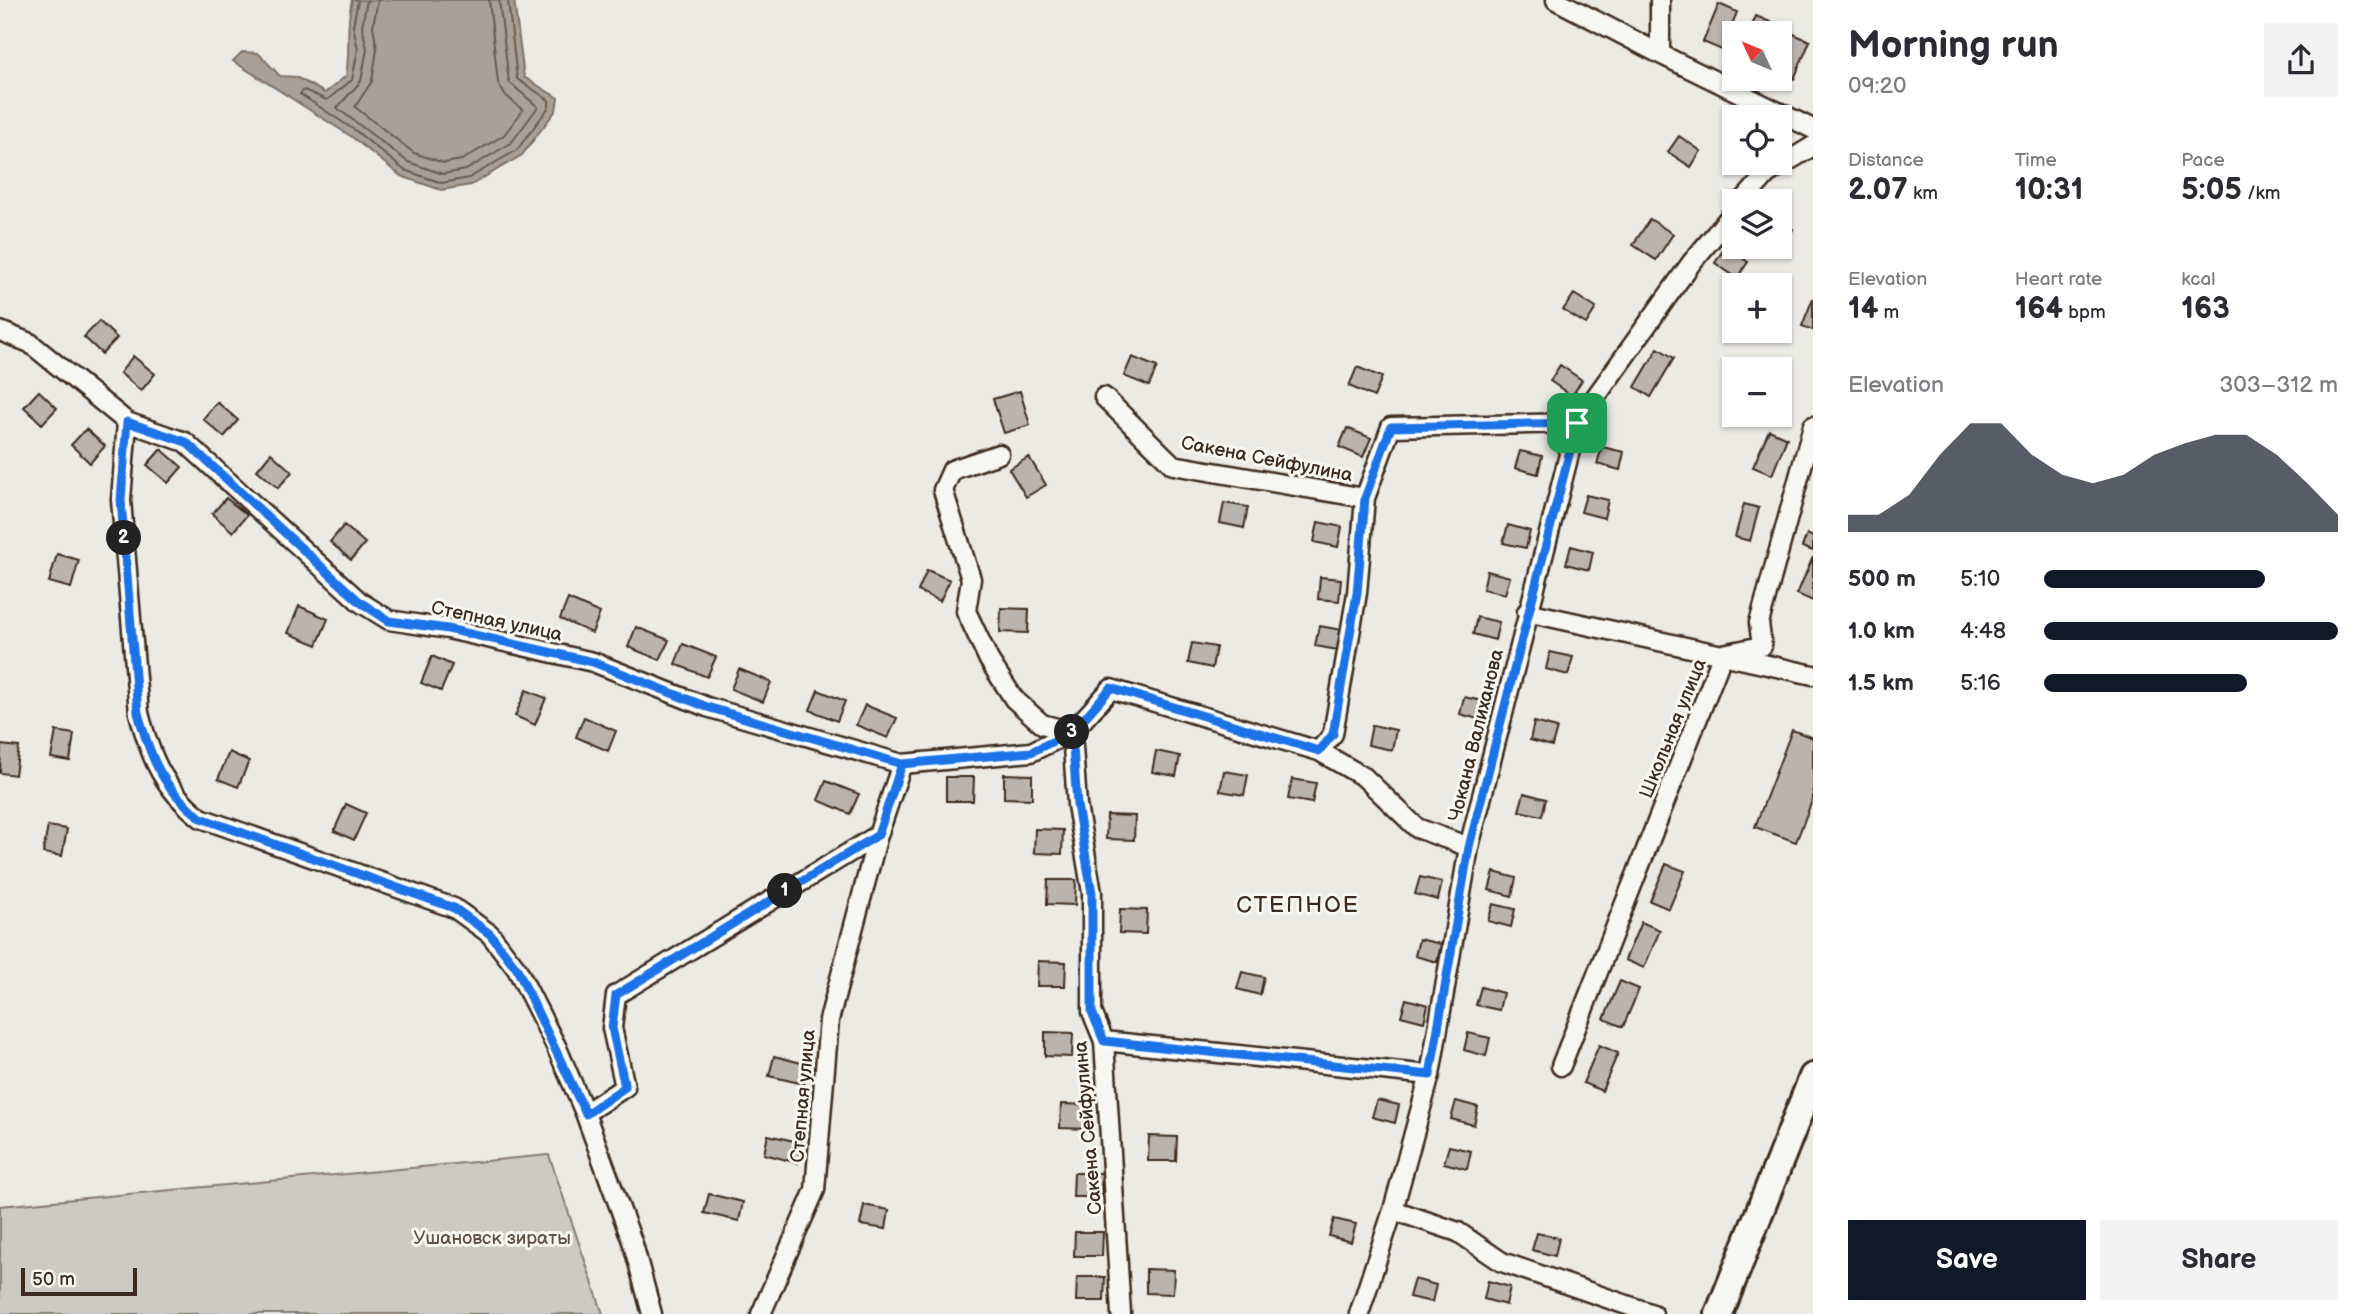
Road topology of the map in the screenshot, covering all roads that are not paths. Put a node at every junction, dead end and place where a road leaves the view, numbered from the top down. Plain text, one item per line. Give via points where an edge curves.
1 (1556, 0) edge
2 (1660, 0) edge
3 (1660, 54) junction
4 (1813, 129) edge
5 (1813, 146) edge
6 (1753, 189) edge
7 (1722, 226) edge
8 (0, 331) edge
9 (1104, 397) dead end
10 (127, 422) junction
11 (1577, 423) junction
12 (1813, 426) edge
13 (999, 454) dead end
14 (1365, 498) junction
15 (1527, 612) junction
16 (1723, 654) junction
17 (1813, 675) edge
18 (1072, 732) junction
19 (1319, 751) junction
20 (902, 764) junction
21 (878, 835) junction
22 (1469, 847) junction
23 (1104, 1041) junction
24 (1561, 1066) dead end
25 (1430, 1075) junction
26 (1813, 1077) edge
27 (586, 1114) junction
28 (1393, 1210) junction
29 (652, 1314) edge
30 (761, 1314) edge
31 (1121, 1314) edge
32 (1359, 1314) edge
33 (1653, 1314) edge
34 (1719, 1314) edge

1 - 3 street
2 - 3 street
3 - 4 street
5 - 6 street via 1766,174
7 - 11 street, Чокана Валиханова
8 - 10 street, Степная улица via 30,343
9 - 14 street, Сакена Сейфулина via 1173,465
10 - 20 street, Степная улица via 186,442 360,602 389,621 448,629 593,662 707,707
10 - 27 street via 121,500 138,713 163,780 179,801 201,818 454,908 490,934 517,969
11 - 14 street, Сакена Сейфулина via 1391,427
11 - 15 street, Чокана Валиханова
12 - 16 street, Школьная улица via 1759,623 1762,646
13 - 18 street via 953,470 943,490 971,579 966,611 1014,699 1042,724
14 - 19 street, Сакена Сейфулина via 1357,593 1333,734
15 - 16 street
15 - 22 street, Чокана Валиханова
16 - 17 street
16 - 24 street, Школьная улица
18 - 19 street via 1111,688
18 - 20 street, Степная улица via 1031,752
18 - 23 street, Сакена Сейфулина via 1077,805 1092,893 1092,1012
19 - 22 street via 1364,777 1417,828
20 - 21 street, Степная улица
21 - 27 street via 616,995 612,1028 625,1087
21 - 30 street, Степная улица via 830,1020 815,1189
22 - 25 street, Чокана Валиханова
23 - 25 street
23 - 31 street, Сакена Сейфулина
25 - 28 street, Чокана Валиханова
26 - 34 main road
27 - 29 street via 633,1244
28 - 32 street, Чокана Валиханова
28 - 33 street via 1458,1232 1502,1262

